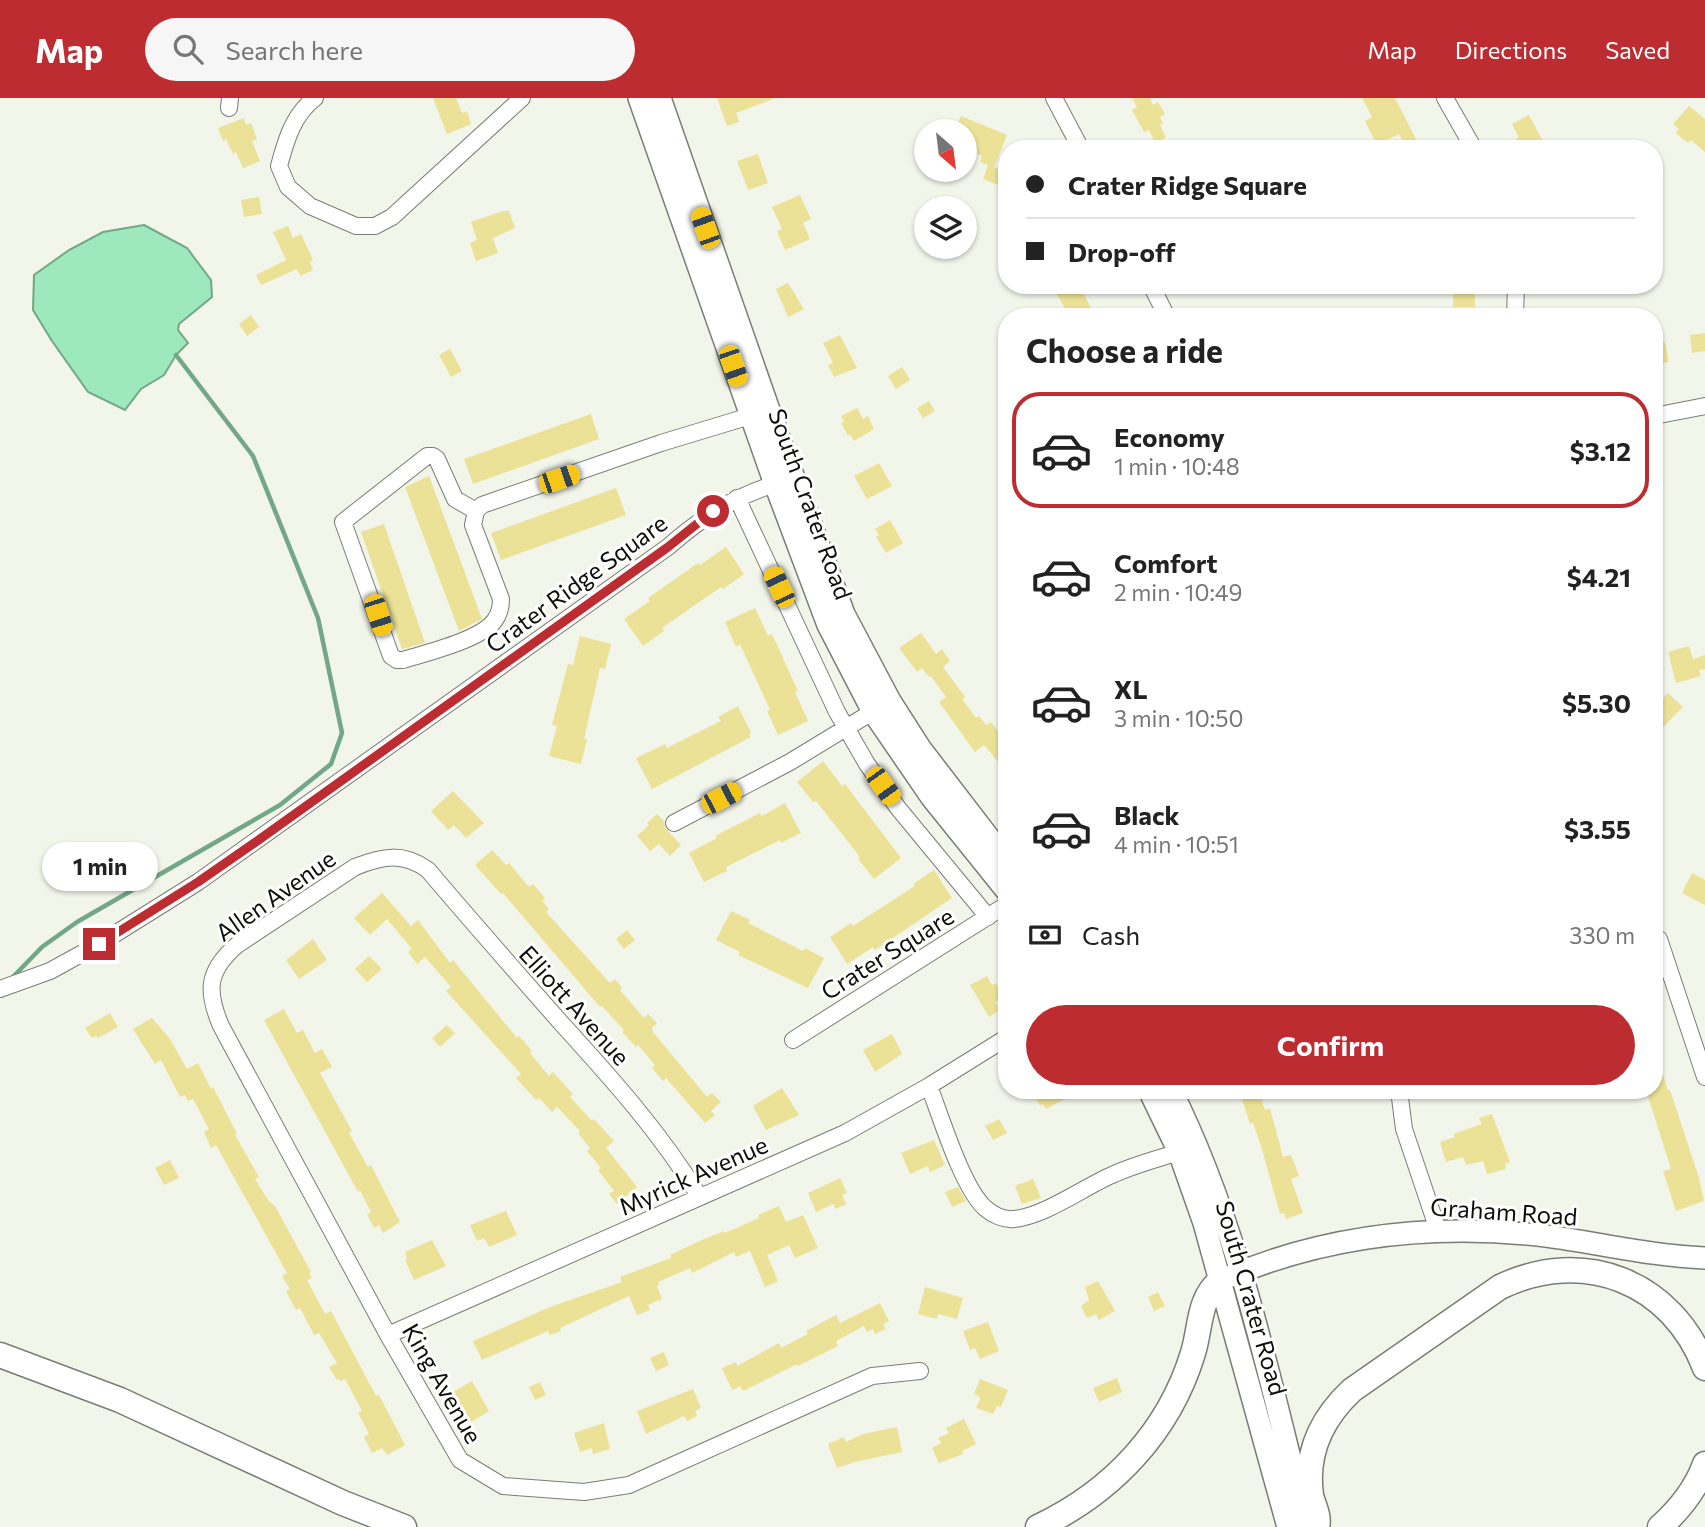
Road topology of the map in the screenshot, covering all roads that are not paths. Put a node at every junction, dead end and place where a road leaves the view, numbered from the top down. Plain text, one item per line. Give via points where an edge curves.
1 (315, 98) edge
2 (639, 98) edge
3 (660, 98) edge
4 (1054, 98) edge
5 (1445, 98) edge
6 (519, 99) edge
7 (1076, 140) edge
8 (1469, 140) edge
9 (1705, 406) edge
10 (760, 413) junction
11 (1663, 414) edge
12 (775, 484) junction
13 (737, 498) junction
14 (476, 511) junction
15 (881, 707) junction
16 (846, 728) junction
17 (674, 823) dead end
18 (998, 850) edge
19 (404, 857) joint
20 (998, 880) edge
21 (998, 910) edge
22 (988, 917) junction
23 (1663, 951) edge
24 (0, 989) edge
25 (214, 1009) joint
26 (793, 1040) dead end
27 (998, 1043) edge
28 (1705, 1077) edge
29 (929, 1086) junction
30 (1153, 1099) edge
31 (1175, 1099) edge
32 (1400, 1099) edge
33 (1179, 1152) junction
34 (699, 1196) junction
35 (1438, 1230) junction
36 (1705, 1258) edge
37 (1230, 1276) junction
38 (388, 1335) junction
39 (0, 1355) edge
40 (1705, 1368) edge
41 (920, 1371) dead end
42 (0, 1373) edge
43 (72, 1381) junction
44 (1705, 1464) edge
45 (404, 1527) edge
46 (1038, 1527) edge
47 (1288, 1527) edge
48 (1308, 1527) edge
49 (1317, 1527) edge
50 (1660, 1527) edge

1 - 6 street via 302,108 279,166 288,187 310,206 356,226 375,226 392,217
2 - 10 main road, South Crater Road
3 - 10 main road, South Crater Road
4 - 7 street
5 - 8 street
9 - 11 street
10 - 12 main road, South Crater Road
10 - 14 street via 635,452 482,505
10 - 15 main road, South Crater Road
12 - 13 street, Crater Ridge Square
12 - 15 main road, South Crater Road via 828,625
13 - 16 street
13 - 24 street, Crater Ridge Square via 704,517 198,882 50,971
14 - 14 street via 473,525 500,599 497,618 450,646 397,660 391,656 343,522 427,456 437,459 455,499
15 - 16 street
15 - 18 main road, South Crater Road via 920,748
15 - 20 main road, South Crater Road via 932,797
16 - 17 street
16 - 22 street via 898,808
19 - 25 street, Allen Avenue via 377,858 355,867 237,945 212,976
19 - 34 street, Elliott Avenue via 428,870 626,1095
21 - 22 street, Crater Square
22 - 26 street, Crater Square
23 - 28 street
25 - 38 street, King Avenue
27 - 29 street, Myrick Avenue
29 - 33 street via 977,1198 984,1208 1003,1218 1028,1216 1115,1174
29 - 34 street, Myrick Avenue via 845,1133
30 - 33 main road, South Crater Road
31 - 37 main road, South Crater Road via 1207,1168
32 - 35 street via 1404,1129
33 - 37 main road, South Crater Road via 1204,1223
34 - 38 street, Myrick Avenue
35 - 36 main road, Graham Road via 1545,1236
35 - 37 main road, Graham Road via 1341,1242
37 - 46 highway via 1206,1296 1184,1379 1154,1434 1111,1481
37 - 47 main road, South Crater Road
37 - 48 main road, South Crater Road via 1257,1331
38 - 41 street, King Avenue via 460,1460 503,1486 584,1492 629,1485 872,1376
39 - 43 highway
40 - 49 highway via 1671,1312 1634,1285 1575,1270 1553,1270 1515,1280 1338,1403 1313,1449 1311,1494
42 - 43 highway
43 - 45 highway
44 - 50 highway via 1690,1495

